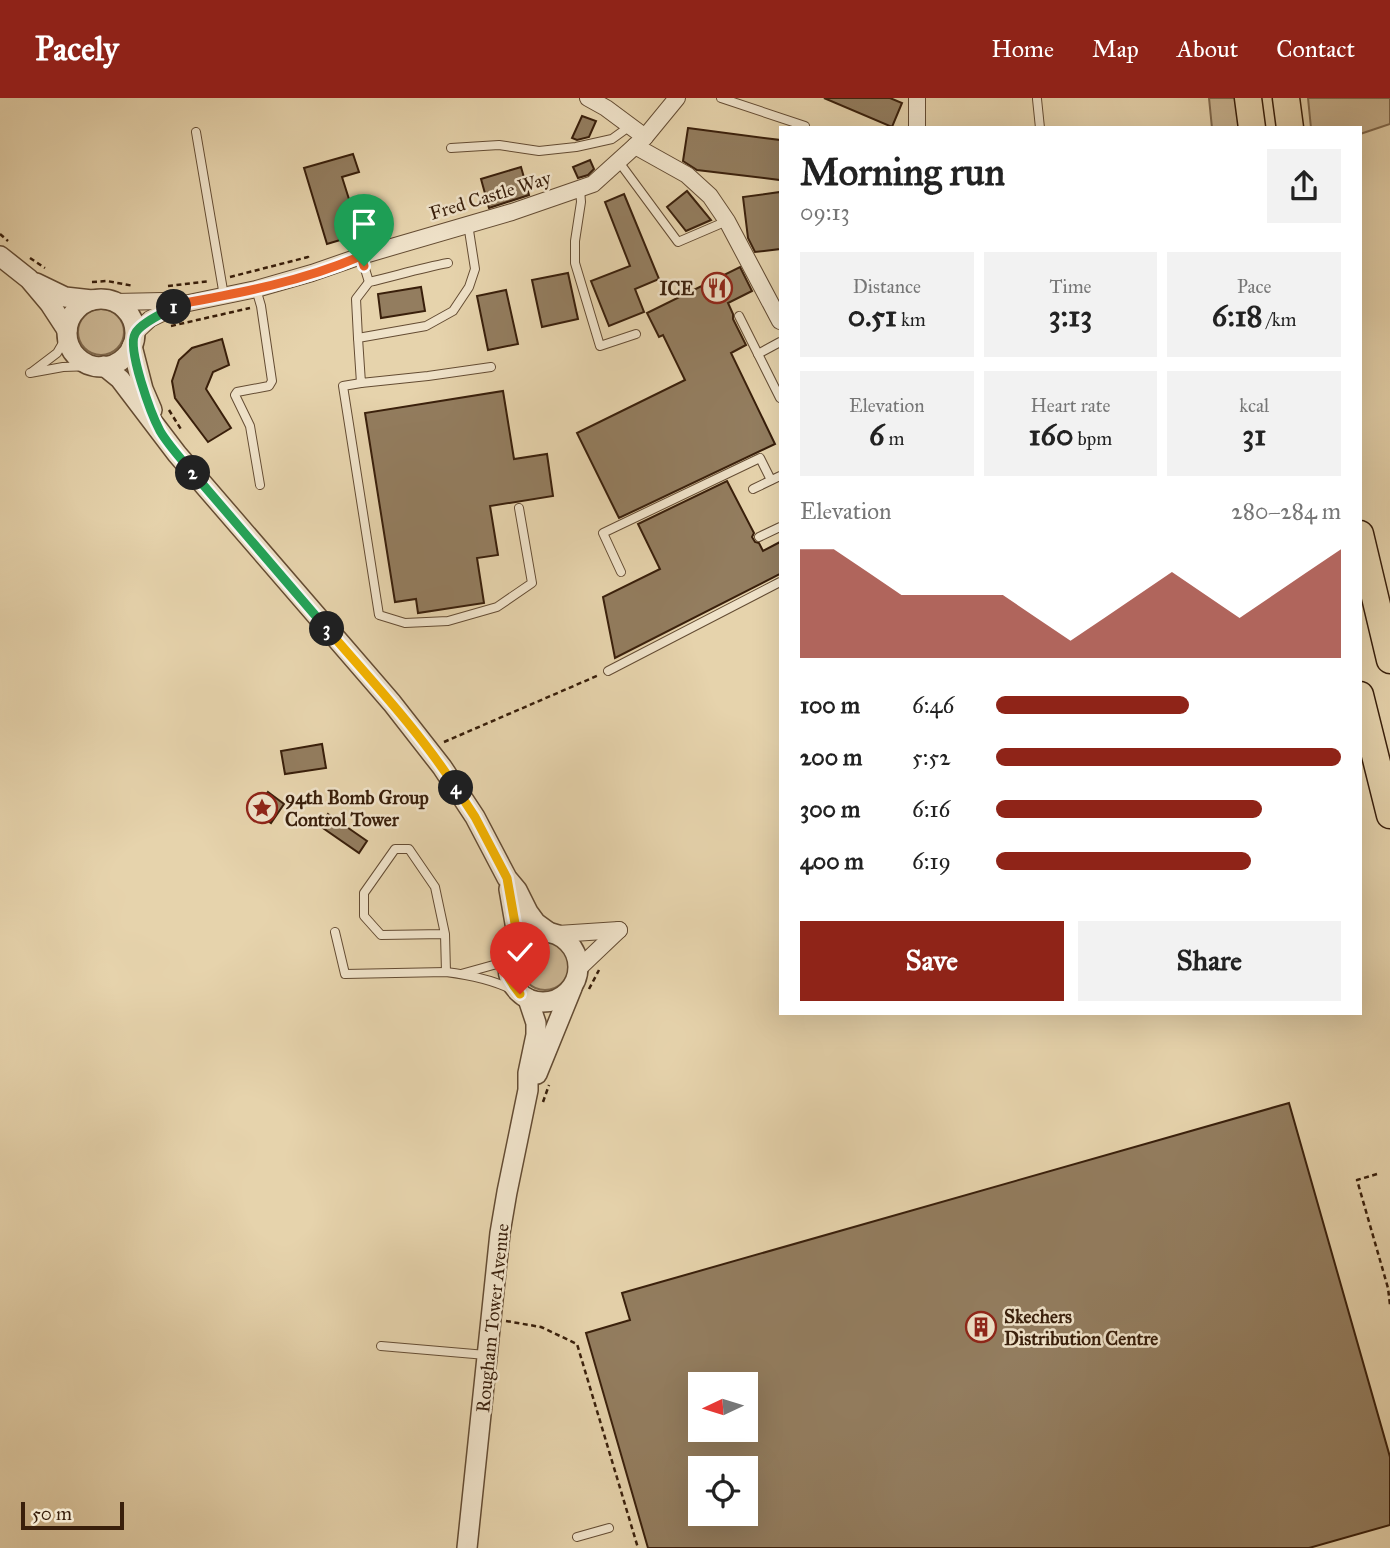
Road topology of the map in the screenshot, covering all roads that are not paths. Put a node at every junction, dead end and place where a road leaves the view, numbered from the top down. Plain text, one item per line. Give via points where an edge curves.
1 (589, 98) edge
2 (677, 98) edge
3 (722, 98) edge
4 (917, 98) edge
5 (1037, 98) edge
6 (1248, 98) edge
7 (1286, 98) edge
8 (630, 126) junction
9 (805, 126) dead end
10 (917, 126) edge
11 (1040, 126) edge
12 (1252, 126) edge
13 (1290, 126) edge
14 (196, 132) dead end
15 (640, 142) junction
16 (451, 148) dead end
17 (619, 162) junction
18 (580, 188) junction
19 (727, 221) junction
20 (468, 225) junction
21 (4, 248) edge
22 (361, 256) junction
23 (448, 263) dead end
24 (29, 279) junction
25 (369, 282) junction
26 (256, 289) junction
27 (88, 292) junction
28 (224, 296) junction
29 (116, 302) junction
30 (179, 304) junction
31 (739, 316) dead end
32 (779, 319) edge
33 (67, 333) junction
34 (636, 334) dead end
35 (358, 338) junction
36 (133, 340) junction
37 (779, 343) edge
38 (758, 354) junction
39 (99, 366) junction
40 (491, 367) dead end
41 (361, 383) junction
42 (779, 396) edge
43 (160, 430) junction
44 (779, 476) edge
45 (771, 480) junction
46 (260, 485) dead end
47 (753, 489) dead end
48 (519, 508) dead end
49 (779, 527) edge
50 (759, 537) dead end
51 (1362, 542) edge
52 (621, 572) dead end
53 (779, 583) edge
54 (1390, 660) edge
55 (608, 671) road end
56 (1362, 703) edge
57 (1390, 815) edge
58 (507, 878) junction
59 (335, 932) dead end
60 (552, 933) junction
61 (445, 934) junction
62 (511, 953) junction
63 (446, 972) junction
64 (461, 974) junction
65 (580, 982) junction
66 (524, 996) junction
67 (536, 1096) junction
68 (380, 1346) dead end
69 (487, 1355) junction
70 (609, 1528) dead end
71 (576, 1537) dead end
72 (467, 1548) edge

1 - 8 street
2 - 15 street, Fred Castle Way
3 - 9 lane
4 - 10 street
5 - 11 lane
6 - 12 highway
7 - 13 highway
8 - 15 street
8 - 16 lane via 612,139 576,148
14 - 28 lane
15 - 17 street, Fred Castle Way
15 - 19 street via 687,175 710,196
17 - 18 street, Fred Castle Way via 593,184
17 - 19 lane via 678,242
18 - 20 street, Fred Castle Way
18 - 34 lane via 575,263 600,346
19 - 32 street
20 - 22 street, Fred Castle Way
20 - 35 lane via 475,269 453,311 425,326
21 - 24 street
22 - 25 lane
22 - 26 street, Fred Castle Way
23 - 25 lane
24 - 27 street via 65,297
24 - 33 street
25 - 35 lane via 356,299
26 - 28 street, Fred Castle Way
26 - 46 lane via 272,384 235,395 250,426
27 - 29 street
27 - 33 street via 69,320
28 - 30 street, Fred Castle Way
29 - 30 street
29 - 36 street via 129,315
30 - 36 street via 150,319
31 - 38 lane
33 - 39 street via 76,355
33 - 39 lane via 57,353 30,373
35 - 41 lane
36 - 39 street via 120,360
36 - 43 street via 143,389
37 - 38 lane
38 - 42 lane
39 - 43 street via 120,379
40 - 41 lane
41 - 48 lane via 343,386 379,615 405,623 448,621 497,607 532,583
43 - 58 street via 442,767
44 - 45 lane
45 - 47 lane
45 - 52 lane via 760,458 604,533
49 - 50 lane
51 - 54 highway
53 - 55 lane
56 - 57 highway
58 - 60 street via 536,923
58 - 62 street via 516,929
59 - 63 lane via 345,974
60 - 62 street via 527,935
60 - 65 street via 567,940 573,949
60 - 65 street via 619,930
61 - 61 lane via 435,887 409,849 395,849 364,893 364,916 382,935
61 - 63 lane
62 - 64 lane via 497,964
62 - 66 street via 509,978
63 - 64 lane
64 - 66 lane
65 - 66 street via 548,1002
65 - 67 street, Rougham Tower Avenue via 537,1074
66 - 67 street, Rougham Tower Avenue via 536,1025 528,1073
67 - 69 street, Rougham Tower Avenue via 500,1233
68 - 69 lane
69 - 72 street, Rougham Tower Avenue
70 - 71 lane

